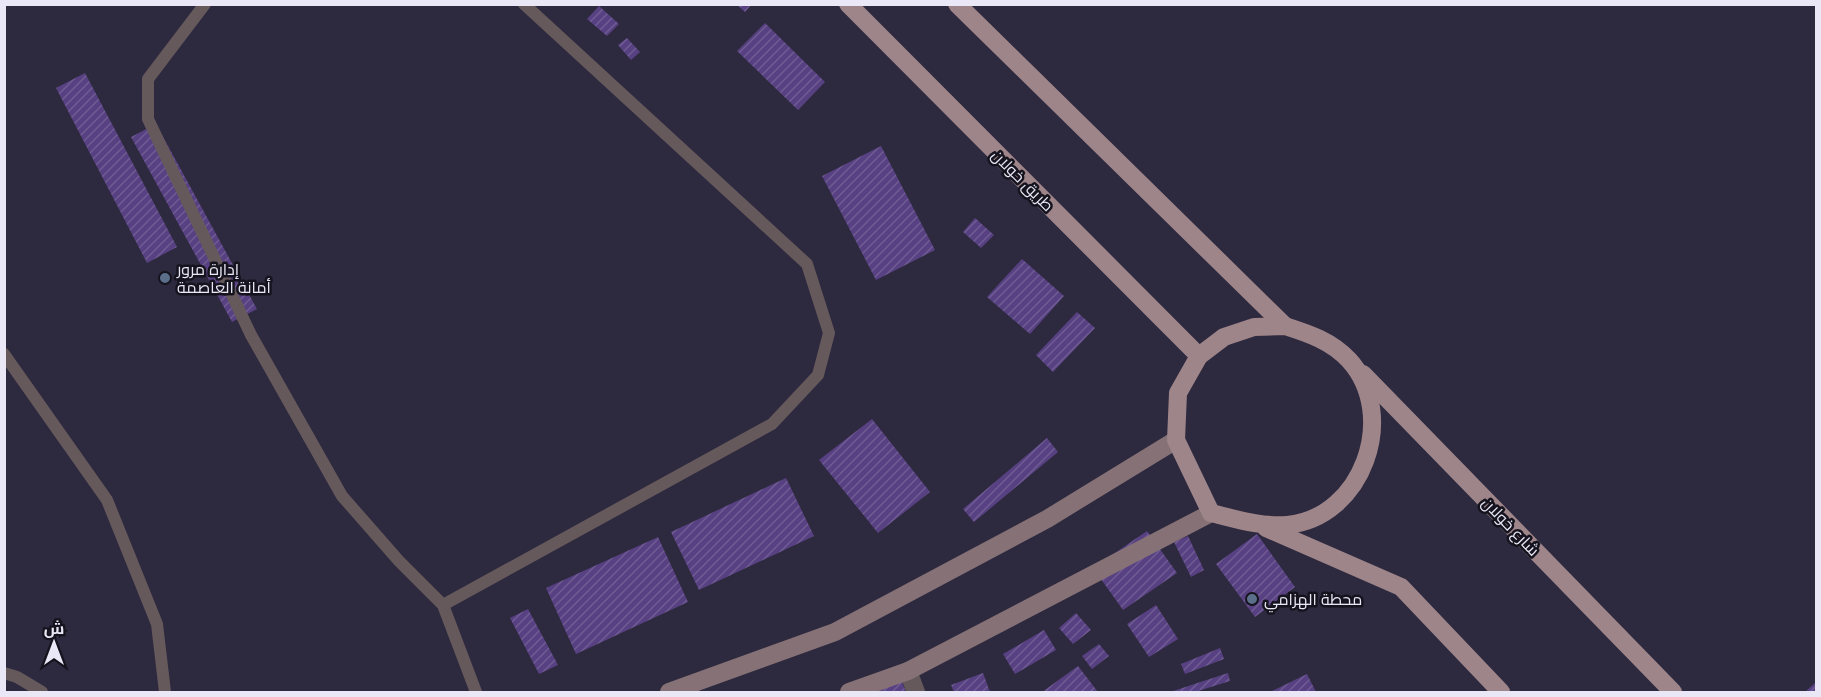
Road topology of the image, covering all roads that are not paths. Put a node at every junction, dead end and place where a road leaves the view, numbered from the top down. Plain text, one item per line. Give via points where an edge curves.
1 (206, 4) edge
2 (524, 4) edge
3 (848, 4) edge
4 (957, 4) edge
5 (1285, 326) junction
6 (4, 354) edge
7 (1199, 356) junction
8 (1349, 360) junction
9 (1176, 440) junction
10 (1211, 513) junction
11 (1258, 525) junction
12 (443, 605) junction
13 (908, 671) junction
14 (4, 673) edge
15 (42, 693) edge
16 (165, 693) edge
17 (476, 693) edge
18 (669, 693) edge
19 (849, 693) edge
20 (916, 693) edge
21 (1502, 693) edge
22 (1673, 693) edge

1 - 12 lane via 148,79 147,119 251,334 342,496
2 - 12 lane via 807,264 829,333 818,375 772,424
3 - 7 main road, طريق خولان
4 - 5 main road
5 - 7 main road via 1254,327 1224,337
5 - 8 main road via 1320,337
6 - 16 lane via 107,500 157,624
7 - 9 main road via 1179,393
8 - 11 main road via 1365,386 1373,415 1371,445 1361,473 1343,498 1318,515 1289,525
8 - 22 main road, شارع خولان
9 - 10 main road
9 - 18 street via 1047,519 835,632
10 - 11 main road
10 - 13 street
11 - 21 main road via 1401,587
12 - 17 lane
13 - 19 street
13 - 20 street
14 - 15 lane

